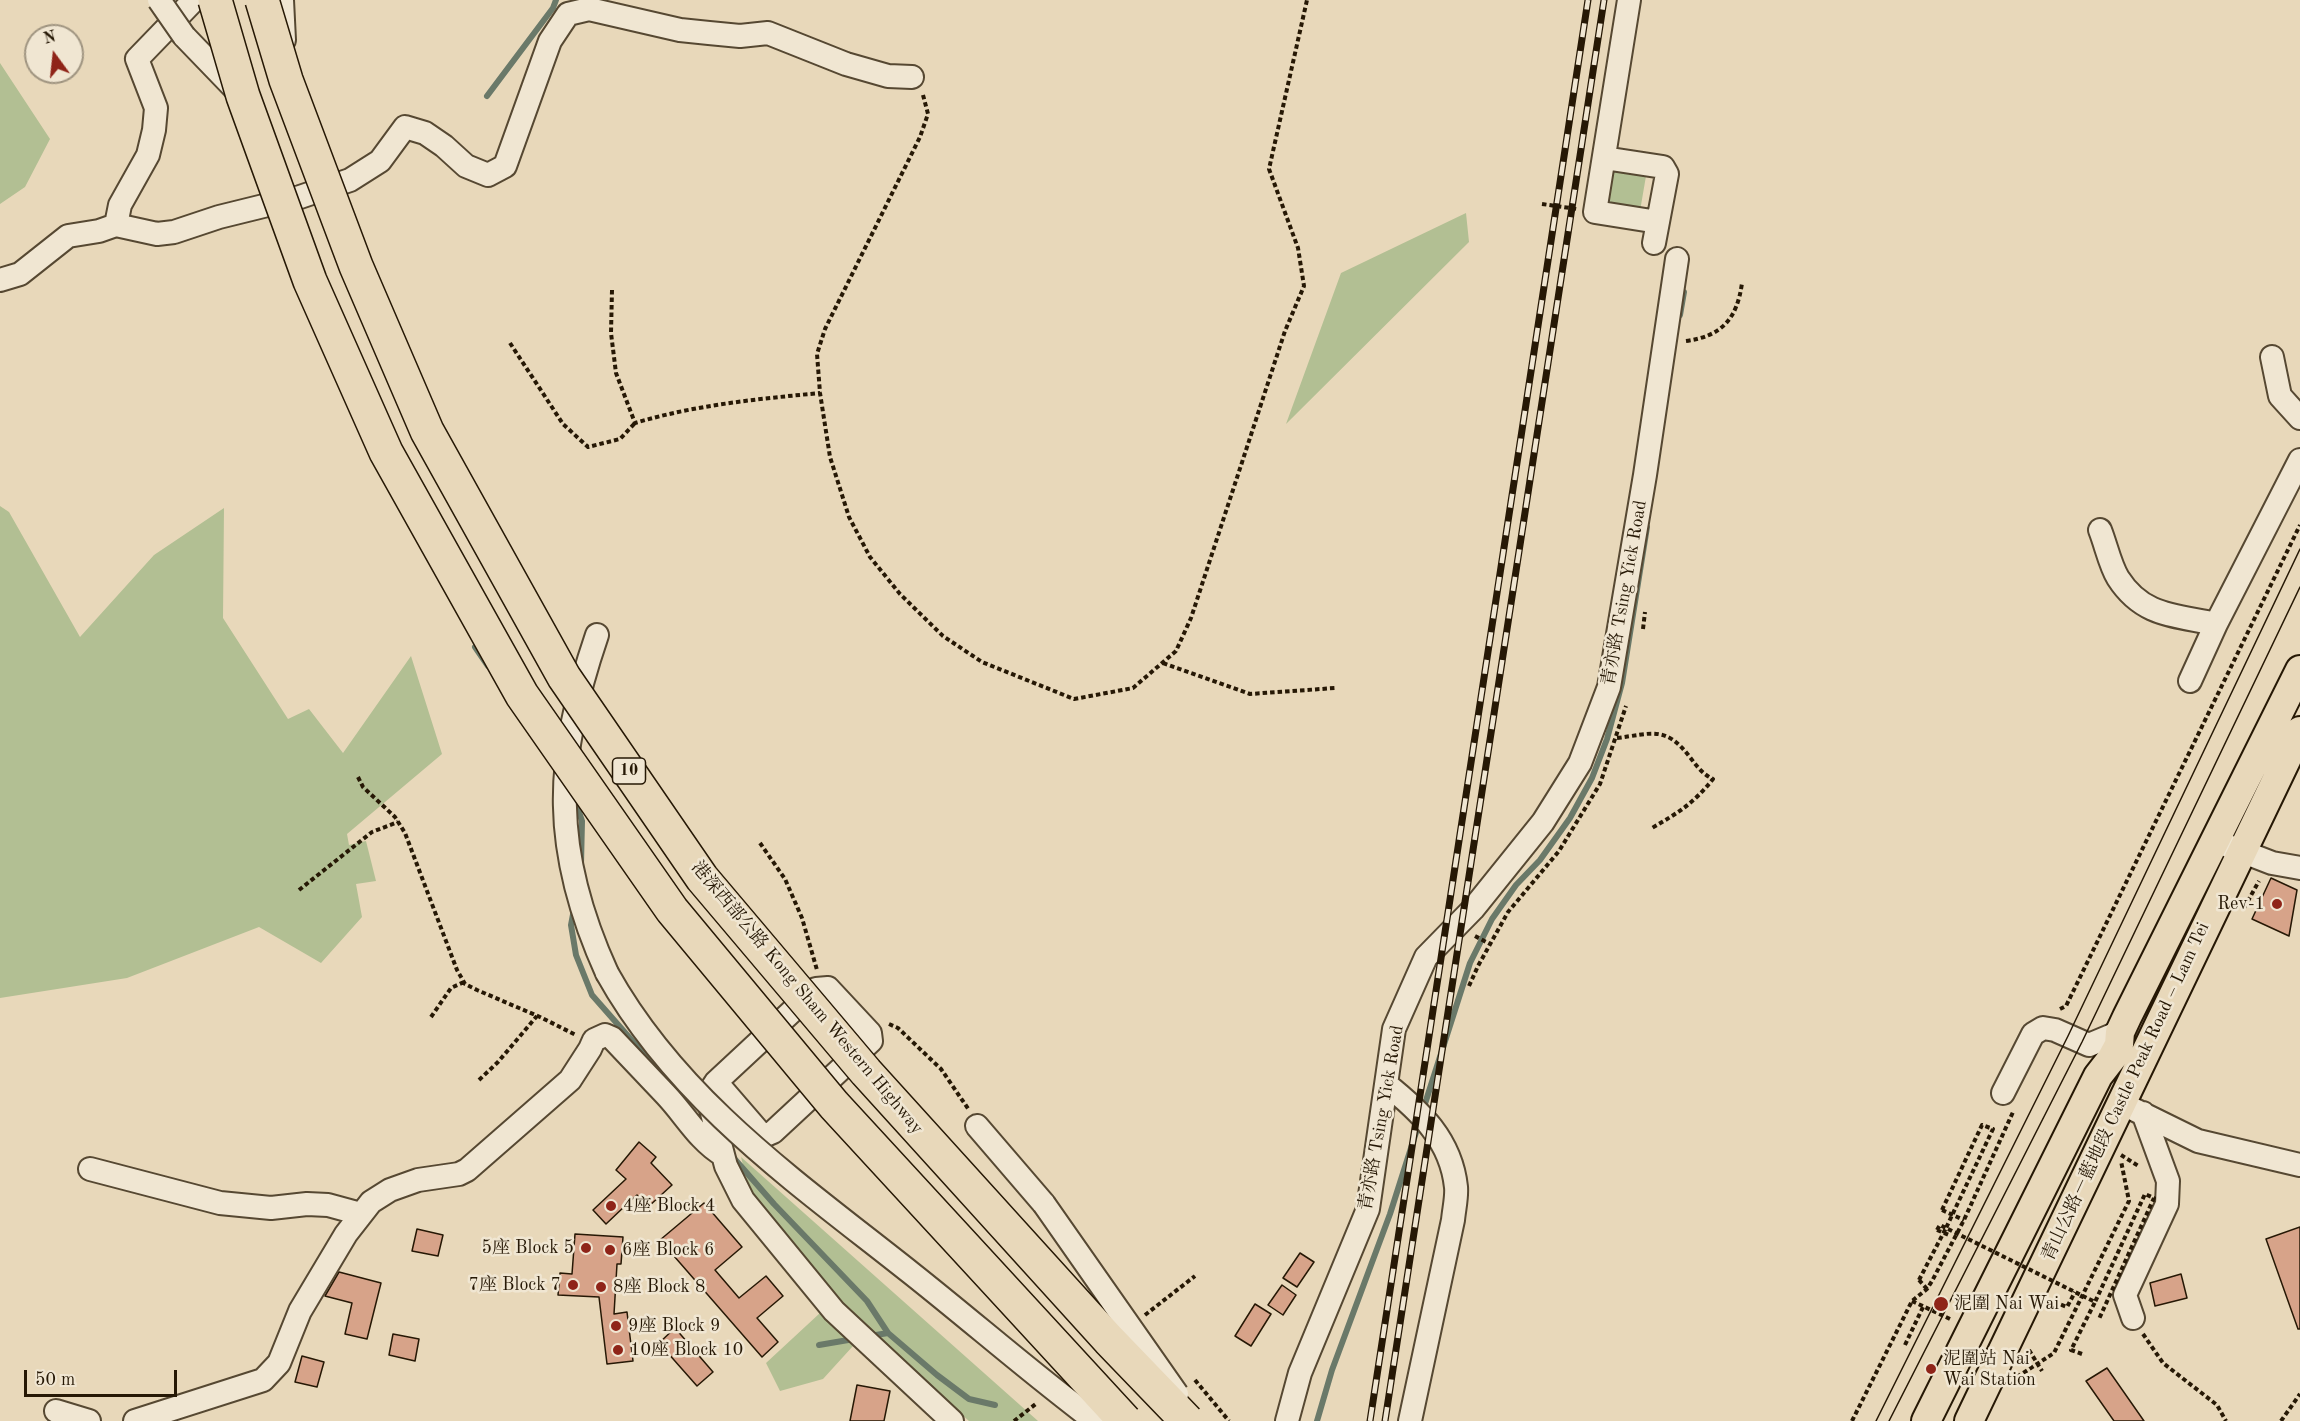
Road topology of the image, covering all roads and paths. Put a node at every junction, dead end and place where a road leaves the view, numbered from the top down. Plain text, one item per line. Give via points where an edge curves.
1 (159, 0) edge
2 (194, 0) edge
3 (215, 0) edge
4 (262, 0) edge
5 (282, 0) edge
6 (1307, 0) edge
7 (1629, 0) edge
8 (912, 77) joint
9 (286, 80) junction
10 (243, 96) junction
11 (1604, 158) junction
12 (1542, 204) dead end
13 (1595, 212) junction
14 (116, 225) junction
15 (1677, 259) dead end
16 (0, 280) edge
17 (1742, 283) dead end
18 (612, 290) dead end
19 (510, 343) dead end
20 (1684, 352) dead end
21 (2272, 357) dead end
22 (819, 393) junction
23 (2300, 418) edge
24 (635, 423) junction
25 (2300, 460) edge
26 (2300, 525) edge
27 (2100, 530) dead end
28 (2216, 624) junction
29 (597, 635) dead end
30 (1162, 663) junction
31 (2300, 670) edge
32 (2190, 681) dead end
33 (1335, 688) dead end
34 (2300, 731) edge
35 (1617, 738) dead end
36 (1611, 754) dead end
37 (358, 777) dead end
38 (398, 822) junction
39 (1652, 828) dead end
40 (760, 843) dead end
41 (2212, 849) junction
42 (2241, 850) junction
43 (2300, 868) edge
44 (299, 890) dead end
45 (1474, 936) dead end
46 (1490, 944) junction
47 (464, 982) junction
48 (1469, 986) dead end
49 (822, 988) junction
50 (2060, 1008) dead end
51 (537, 1016) junction
52 (431, 1017) dead end
53 (2120, 1032) junction
54 (592, 1044) junction
55 (2089, 1045) junction
56 (2098, 1076) junction
57 (479, 1080) dead end
58 (716, 1082) junction
59 (1386, 1084) junction
60 (2009, 1101) joint
61 (2132, 1108) junction
62 (977, 1126) dead end
63 (723, 1155) junction
64 (2300, 1165) edge
65 (90, 1169) dead end
66 (361, 1214) junction
67 (1964, 1220) junction
68 (1946, 1228) junction
69 (1949, 1235) dead end
70 (1927, 1289) junction
71 (2074, 1292) junction
72 (1912, 1301) junction
73 (2054, 1302) dead end
74 (2095, 1302) junction
75 (1923, 1307) junction
76 (2133, 1318) joint
77 (1951, 1319) dead end
78 (2099, 1319) dead end
79 (1905, 1345) dead end
80 (2026, 1345) dead end
81 (2082, 1354) dead end
82 (2043, 1371) dead end
83 (2300, 1394) edge
84 (56, 1411) dead end
85 (89, 1421) edge
86 (135, 1421) edge
87 (952, 1421) edge
88 (1095, 1421) edge
89 (1125, 1421) edge
90 (1187, 1421) edge
91 (1196, 1421) edge
92 (1287, 1421) edge
93 (1410, 1421) edge
94 (1851, 1421) edge
95 (1926, 1421) edge
96 (1969, 1421) edge
97 (2226, 1421) edge
98 (2281, 1421) edge

1 - 10 street, bridge via 184,36
2 - 14 street via 137,59 156,108 154,130 148,155 120,205
3 - 10 highway, 10, bridge
4 - 9 highway, 港深西部公路 Kong Sham Western Highway / 10, bridge
5 - 9 street, bridge
6 - 30 path via 1269,169 1298,248 1304,286 1285,331 1191,618 1176,651
7 - 11 street
8 - 14 street via 888,76 846,64 768,33 740,36 690,31 589,9 568,14 550,41 505,166 488,175 466,166 425,133 405,127 380,161 350,180 300,197 174,232 158,234
8 - 22 path via 921,90 928,114 825,329 817,354
9 - 90 highway, 港深西部公路 Kong Sham Western Highway / 10, bridge via 356,266 428,431 571,686 717,896 866,1072
10 - 89 highway, 10, bridge via 310,281 386,452 522,695 672,910 834,1105
11 - 13 street
11 - 13 street via 1663,166 1667,174 1656,232
12 - 13 path
14 - 16 street via 68,236 20,274
15 - 59 street, 青亦路 Tsing Yick Road via 1609,687 1580,763 1543,822 1473,909 1426,957 1394,1029
17 - 20 path via 1737,307 1724,326 1686,341
18 - 24 path via 611,333 616,373
19 - 24 path via 563,424 588,447 620,439
21 - 23 street via 2280,396
22 - 24 path via 734,401
22 - 30 path via 830,457 849,517 870,557 942,636 982,662 1074,699 1132,688
25 - 28 street
26 - 50 path via 2066,1006
27 - 28 street via 2117,578 2139,603 2161,613
28 - 32 street
29 - 88 street, bridge via 575,704 565,766 564,818 578,896 595,948 624,1004 666,1060 758,1152 943,1298 1040,1381
30 - 33 path via 1251,694
31 - 41 main road, 青山公路－藍地段 Castle Peak Road – Lam Tei
34 - 42 main road, 青山公路－藍地段 Castle Peak Road – Lam Tei
35 - 39 path via 1663,733 1681,745 1713,779 1684,810
36 - 46 path via 1585,811 1559,851 1508,912
37 - 38 path
38 - 44 path via 372,832
38 - 47 path
40 - 49 path via 785,879 802,918
41 - 42 street via 2233,846
41 - 53 main road, 青山公路－藍地段 Castle Peak Road – Lam Tei
42 - 43 street via 2272,863
42 - 61 main road, 青山公路－藍地段 Castle Peak Road – Lam Tei
45 - 46 path
46 - 48 path
47 - 51 path
47 - 52 path via 451,988
49 - 58 street via 816,989
49 - 58 street via 828,988 870,1033 871,1041 773,1132 760,1133
51 - 54 path
51 - 57 path
53 - 55 street
53 - 56 main road, 青山公路－藍地段 Castle Peak Road – Lam Tei via 2119,1045
54 - 63 street via 599,1036 612,1038 713,1149
54 - 66 street via 570,1080 467,1170 390,1190
55 - 56 street
55 - 60 street via 2055,1030 2043,1028 2033,1034
56 - 95 main road, 青山公路－藍地段 Castle Peak Road – Lam Tei
58 - 63 street via 708,1098
59 - 92 street, 青亦路 Tsing Yick Road via 1368,1209 1300,1373
59 - 93 street via 1412,1104 1438,1133 1456,1187 1453,1220
60 - 67 path
61 - 64 street via 2198,1141
61 - 76 street via 2168,1181 2169,1192 2125,1294
61 - 96 main road, 青山公路－藍地段 Castle Peak Road – Lam Tei
62 - 91 street, bridge via 1044,1204
63 - 87 street via 743,1200 834,1311
65 - 66 street via 220,1203 271,1208 317,1204
66 - 86 street via 300,1311 279,1363 263,1380
67 - 68 path, bridge via 1942,1210 1982,1125 1993,1129
67 - 70 path
68 - 69 path via 1940,1225 1937,1230
68 - 70 path, bridge via 1919,1280
68 - 71 path, bridge
70 - 72 path
71 - 73 path via 2067,1307
71 - 74 path, bridge
72 - 75 path
72 - 94 path
74 - 78 path, bridge via 2145,1194 2154,1198
74 - 81 path via 2071,1350
75 - 77 path
75 - 79 path
76 - 97 path via 2163,1363 2217,1405
80 - 82 path
83 - 98 path
84 - 85 street

